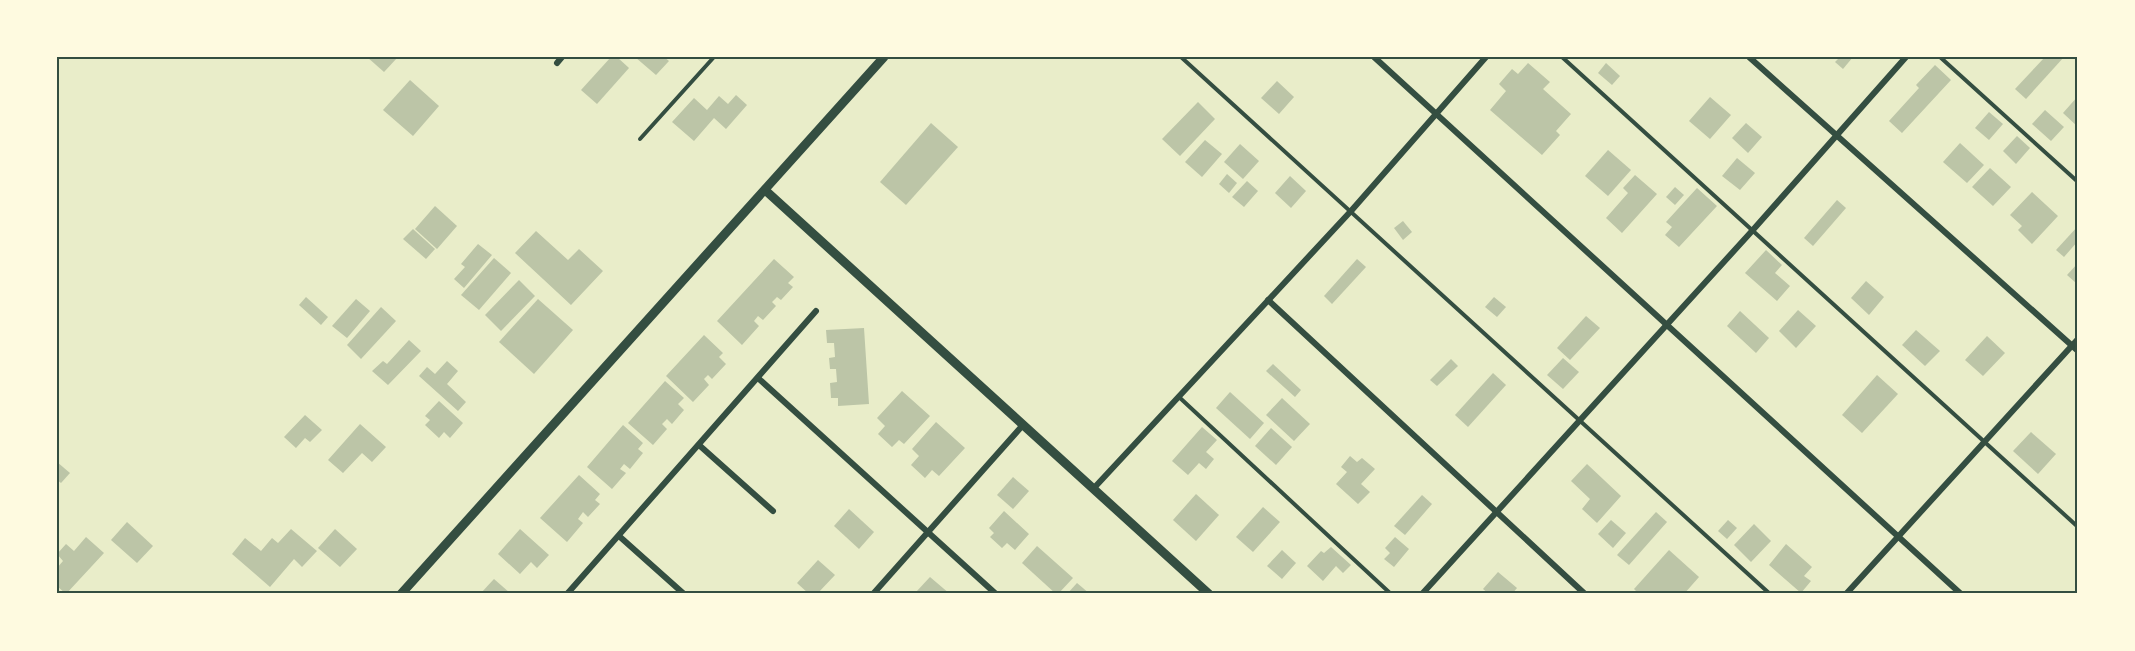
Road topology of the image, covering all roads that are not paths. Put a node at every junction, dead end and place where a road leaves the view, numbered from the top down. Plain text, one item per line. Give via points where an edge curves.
1 (562, 57) edge
2 (714, 57) edge
3 (884, 57) edge
4 (1181, 57) edge
5 (1374, 57) edge
6 (1486, 57) edge
7 (1563, 57) edge
8 (1749, 57) edge
9 (1906, 57) edge
10 (1940, 57) edge
11 (557, 63) dead end
12 (1436, 113) junction
13 (1838, 135) junction
14 (640, 139) dead end
15 (2078, 182) edge
16 (765, 190) junction
17 (1351, 211) junction
18 (1752, 231) junction
19 (1268, 300) junction
20 (816, 311) dead end
21 (1666, 325) junction
22 (2078, 339) edge
23 (2072, 346) junction
24 (2078, 351) edge
25 (758, 378) junction
26 (1178, 396) junction
27 (1580, 421) junction
28 (1023, 426) junction
29 (1984, 441) junction
30 (699, 445) junction
31 (1094, 488) junction
32 (773, 511) dead end
33 (1496, 512) junction
34 (2078, 527) edge
35 (928, 532) junction
36 (619, 536) junction
37 (1897, 537) junction
38 (401, 594) edge
39 (567, 594) edge
40 (684, 594) edge
41 (873, 594) edge
42 (996, 594) edge
43 (1209, 594) edge
44 (1391, 594) edge
45 (1422, 594) edge
46 (1585, 594) edge
47 (1770, 594) edge
48 (1846, 594) edge
49 (1961, 594) edge

1 - 11 street
2 - 14 lane
3 - 16 street
4 - 17 lane
5 - 12 street
6 - 12 street
7 - 18 lane
8 - 13 street
9 - 13 street
10 - 15 lane
12 - 17 street
12 - 21 street
13 - 18 street
13 - 23 street
16 - 28 street
16 - 38 street
17 - 19 street
17 - 27 lane
18 - 21 street
18 - 29 lane
19 - 26 street
19 - 33 street
20 - 25 street
21 - 27 street
21 - 37 street
22 - 23 street
23 - 24 street
23 - 29 street
25 - 30 street
25 - 35 street
26 - 31 street
26 - 44 lane
27 - 33 street
27 - 47 lane
28 - 31 street
28 - 35 street
29 - 34 lane
29 - 37 street
30 - 32 street
30 - 36 street
31 - 43 street
33 - 45 street
33 - 46 street
35 - 41 street
35 - 42 street
36 - 39 street
36 - 40 street
37 - 48 street
37 - 49 street

